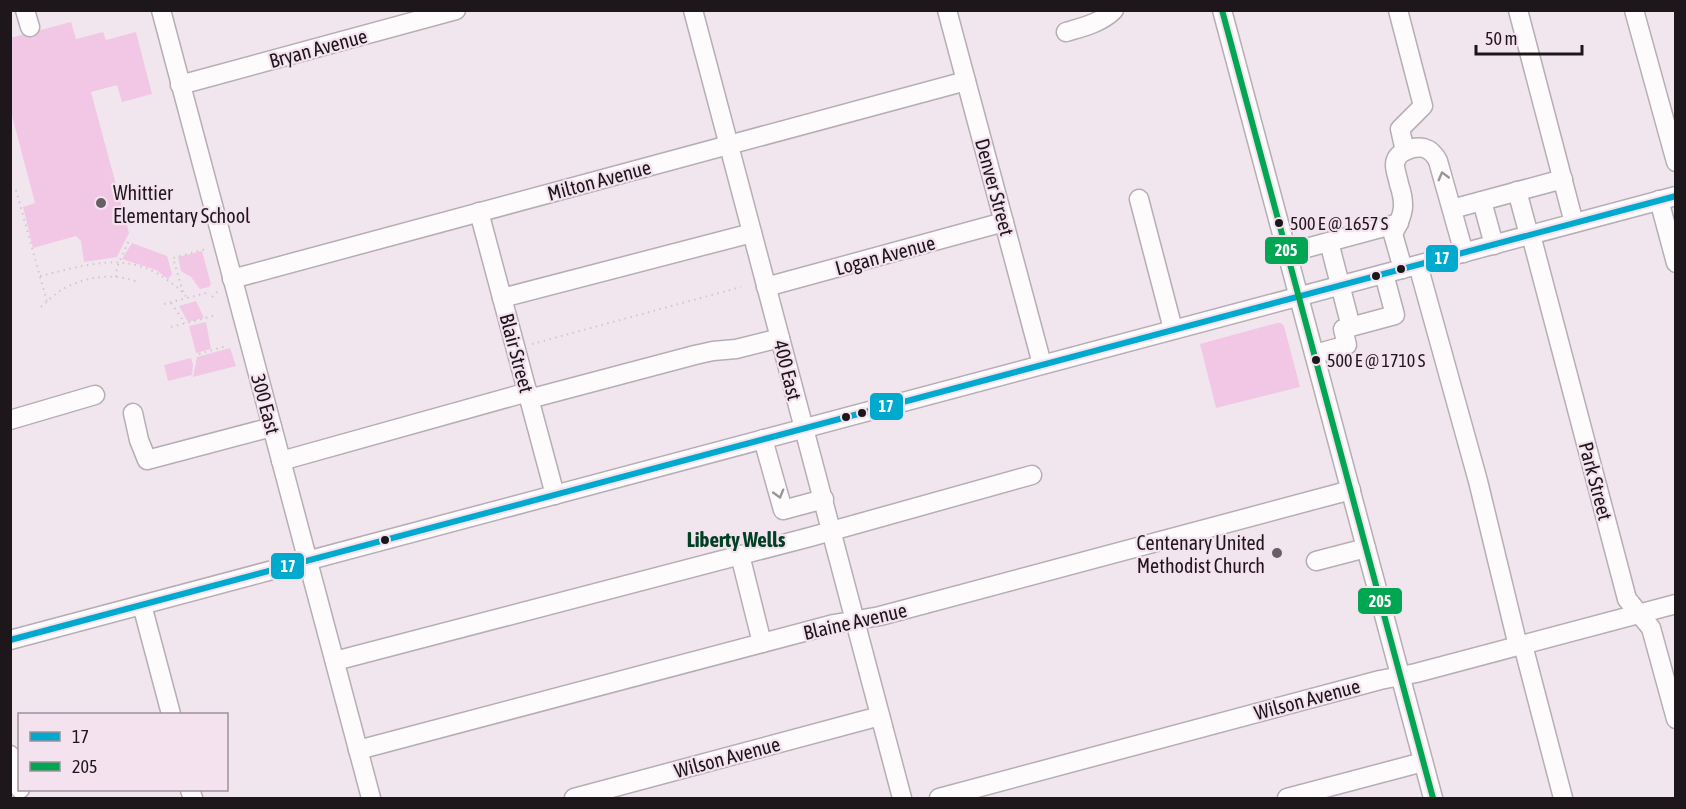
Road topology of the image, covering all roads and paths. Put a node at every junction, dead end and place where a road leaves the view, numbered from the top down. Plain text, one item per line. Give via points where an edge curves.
1 (160, 10) edge
2 (456, 10) edge
3 (693, 10) edge
4 (948, 10) edge
5 (1114, 10) edge
6 (1398, 10) edge
7 (1518, 10) edge
8 (1634, 10) edge
9 (1228, 12) edge
10 (1066, 32) dead end
11 (966, 81) junction
12 (180, 85) junction
13 (728, 145) junction
14 (1405, 151) junction
15 (1676, 162) edge
16 (1563, 179) junction
17 (16, 190) dead end
18 (1517, 191) junction
19 (1667, 198) edge
20 (1139, 199) dead end
21 (1482, 201) junction
22 (1452, 209) junction
23 (479, 212) junction
24 (1004, 222) junction
25 (1575, 223) junction
26 (1399, 224) junction
27 (752, 233) junction
28 (1530, 235) junction
29 (130, 238) dead end
30 (1329, 242) junction
31 (1494, 245) junction
32 (206, 249) dead end
33 (1288, 253) junction
34 (1464, 253) junction
35 (119, 261) junction
36 (1676, 263) edge
37 (1410, 267) junction
38 (1384, 274) junction
39 (40, 276) junction
40 (116, 277) junction
41 (232, 279) junction
42 (137, 282) dead end
43 (1340, 286) junction
44 (741, 287) dead end
45 (766, 287) junction
46 (210, 292) dead end
47 (184, 293) junction
48 (1300, 297) junction
49 (187, 298) junction
50 (502, 298) junction
51 (47, 302) junction
52 (171, 302) junction
53 (164, 304) dead end
54 (40, 307) dead end
55 (217, 315) dead end
56 (184, 323) junction
57 (171, 327) dead end
58 (1351, 327) junction
59 (1173, 329) junction
60 (780, 338) junction
61 (528, 345) dead end
62 (226, 346) dead end
63 (199, 354) dead end
64 (1315, 354) junction
65 (1042, 364) junction
66 (96, 395) dead end
67 (529, 396) junction
68 (133, 413) dead end
69 (10, 420) edge
70 (272, 428) junction
71 (803, 428) junction
72 (763, 439) junction
73 (281, 461) junction
74 (1032, 475) dead end
75 (1351, 490) junction
76 (555, 495) junction
77 (824, 499) junction
78 (831, 531) junction
79 (1366, 548) junction
80 (740, 555) junction
81 (308, 561) junction
82 (1316, 561) dead end
83 (1676, 604) edge
84 (142, 605) junction
85 (1639, 614) junction
86 (855, 621) junction
87 (10, 640) edge
88 (762, 643) junction
89 (1520, 646) junction
90 (335, 662) junction
91 (1400, 676) junction
92 (171, 713) edge
93 (880, 716) junction
94 (1676, 719) edge
95 (358, 750) junction
96 (10, 755) edge
97 (1423, 762) junction
98 (18, 782) edge
99 (371, 798) edge
100 (574, 798) edge
101 (902, 798) edge
102 (939, 798) edge
103 (1287, 798) edge
104 (1433, 798) edge
105 (1563, 798) edge

1 - 12 street, 300 East
2 - 12 street, Bryan Avenue
3 - 13 street, 400 East
4 - 11 street, Denver Street
5 - 10 street via 1100,21
6 - 14 street via 1423,106 1400,129
7 - 16 street
8 - 15 street
9 - 33 street
11 - 13 street, Milton Avenue
11 - 24 street, Denver Street
12 - 41 street, 300 East
13 - 23 street, Milton Avenue
13 - 27 street, 400 East
22 -> 14 street via 1436,156 1426,148
14 - 26 street via 1395,164 1404,202
16 - 18 street
16 - 25 street
17 - 39 path
18 - 21 street
18 - 28 street, Park Street
19 - 25 street
19 - 36 street
20 - 59 street
21 - 22 street
21 - 31 street
22 - 34 street
23 - 41 street, Milton Avenue
23 - 50 street, Blair Street
24 - 45 street, Logan Avenue
24 - 65 street, Denver Street
25 - 28 street
26 - 30 street
26 - 37 street via 1393,234
27 - 45 street, 400 East
27 - 50 street
28 - 31 street
28 - 85 street, Park Street via 1627,599
29 - 35 path
30 - 33 street
30 - 43 street
31 - 34 street
32 - 47 path via 173,258
33 - 48 street
34 - 37 street
35 - 39 path
35 - 40 path
35 - 47 path via 155,272
37 - 38 street
37 - 89 street via 1478,481
38 - 43 street
38 - 58 street via 1395,315
39 - 51 path
40 - 42 path
40 - 51 path via 80,282
41 - 70 street, 300 East
43 - 48 street
43 - 58 street
44 - 61 path
45 - 60 street, 400 East
46 - 49 path
47 - 49 path
48 - 59 street
48 - 64 street
49 - 52 path
50 - 67 street, Blair Street
51 - 54 path
52 - 53 path
52 - 56 path
55 - 56 path
56 - 57 path
58 - 64 street via 1343,329 1347,345
59 - 65 street
60 - 67 street
60 - 71 street, 400 East
62 - 63 path
64 - 75 street
65 - 71 street
66 - 69 street
67 - 73 street
67 - 76 street, Blair Street
68 - 70 street via 147,460
70 - 73 street, 300 East
71 - 72 street
71 - 77 street, 400 East
72 - 76 street
72 -> 77 street via 783,510
73 - 81 street, 300 East
74 - 78 street
75 - 79 street
75 - 86 street, Blaine Avenue via 1234,530
76 - 81 street
77 - 78 street, 400 East
78 - 80 street
78 - 86 street, 400 East
79 - 82 street
79 - 91 street
80 - 88 street
80 - 90 street
81 - 84 street
81 - 90 street, 300 East
83 - 85 street, Wilson Avenue
84 - 87 street
84 - 92 street
85 - 89 street, Wilson Avenue
85 - 94 street, Park Street via 1651,628
86 - 88 street, Blaine Avenue
86 - 93 street, 400 East
88 - 95 street, Blaine Avenue
89 - 91 street, Wilson Avenue
89 - 105 street
90 - 95 street, 300 East
91 - 97 street
91 - 102 street, Wilson Avenue
93 - 100 street, Wilson Avenue
93 - 101 street, 400 East
95 - 99 street, 300 East
96 - 98 street
97 - 103 street
97 - 104 street

